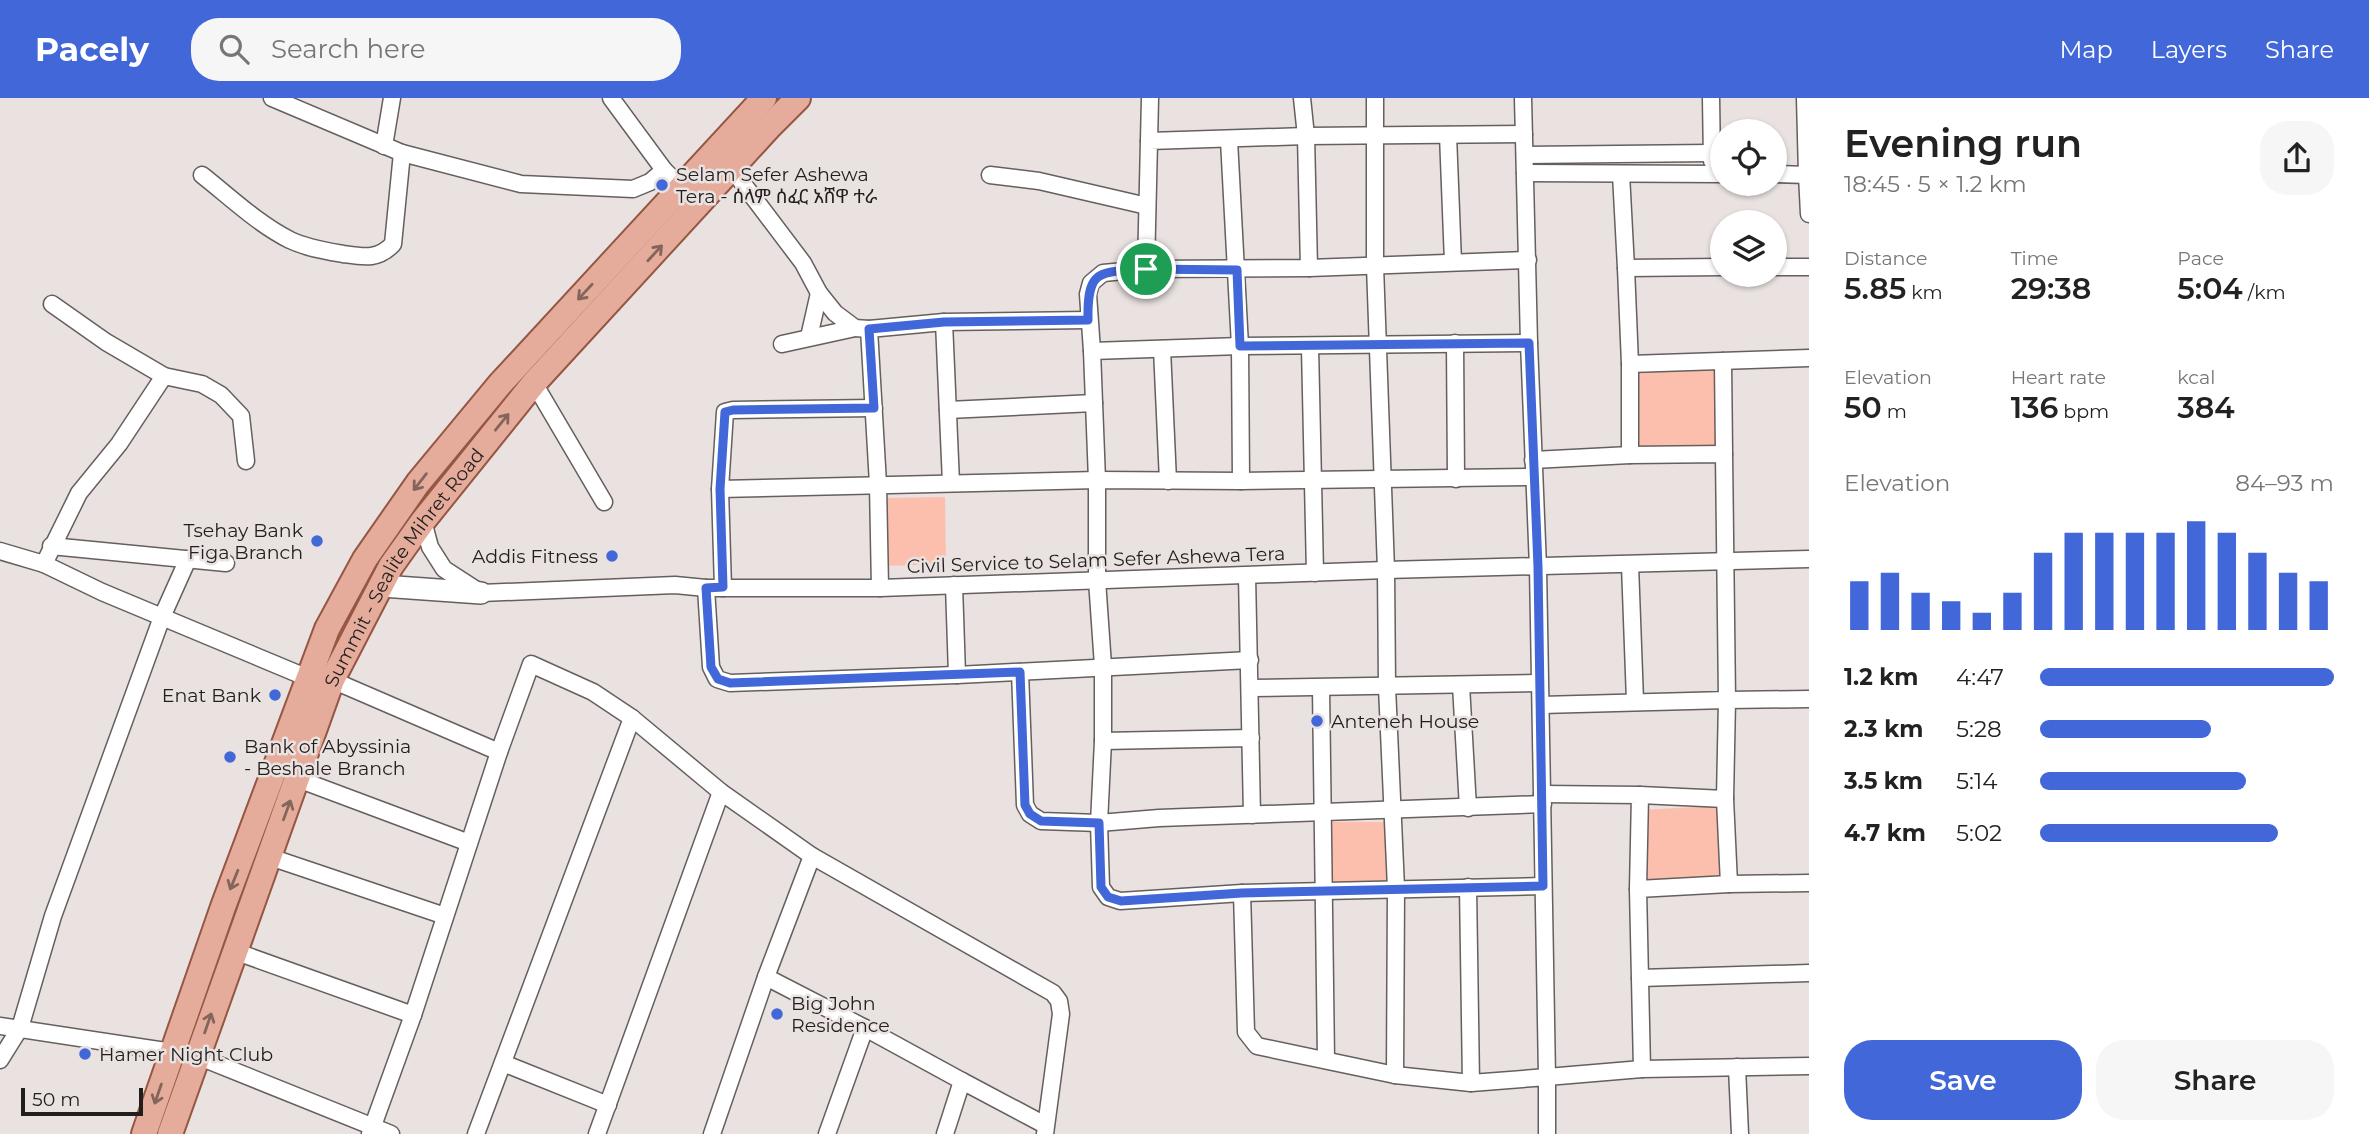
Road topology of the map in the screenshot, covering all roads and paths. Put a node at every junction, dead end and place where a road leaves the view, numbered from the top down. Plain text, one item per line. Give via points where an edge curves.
1 (272, 98) edge
2 (392, 98) edge
3 (611, 98) edge
4 (798, 98) edge
5 (1150, 98) edge
6 (1302, 98) edge
7 (1375, 98) edge
8 (1523, 98) edge
9 (1711, 98) edge
10 (1805, 98) edge
11 (762, 111) edge
12 (1711, 119) edge
13 (1524, 134) junction
14 (1448, 135) junction
15 (1306, 136) junction
16 (1374, 136) junction
17 (1228, 140) junction
18 (1149, 141) junction
19 (384, 146) junction
20 (402, 153) junction
21 (1710, 153) edge
22 (1525, 155) junction
23 (732, 169) junction
24 (1525, 173) junction
25 (202, 174) dead end
26 (1621, 174) junction
27 (1710, 174) edge
28 (1787, 174) edge
29 (1808, 174) edge
30 (990, 175) dead end
31 (673, 178) junction
32 (1147, 206) junction
33 (1809, 214) edge
34 (1528, 260) junction
35 (1453, 262) junction
36 (1375, 265) junction
37 (1710, 267) edge
38 (1787, 267) edge
39 (1809, 267) edge
40 (1309, 268) junction
41 (1626, 268) junction
42 (1146, 269) junction
43 (1237, 270) junction
44 (819, 293) junction
45 (52, 304) dead end
46 (1088, 320) junction
47 (944, 322) junction
48 (862, 328) junction
49 (809, 337) junction
50 (1455, 343) junction
51 (1529, 343) junction
52 (782, 344) dead end
53 (1379, 345) junction
54 (1240, 346) junction
55 (1310, 347) junction
56 (1162, 349) junction
57 (1093, 351) junction
58 (1809, 358) edge
59 (1723, 361) junction
60 (1630, 364) junction
61 (164, 376) junction
62 (534, 383) junction
63 (1094, 403) junction
64 (874, 408) junction
65 (948, 410) junction
66 (1724, 454) junction
67 (1630, 455) junction
68 (246, 461) dead end
69 (1533, 468) junction
70 (1382, 479) junction
71 (1456, 479) junction
72 (1097, 480) junction
73 (1312, 480) junction
74 (1168, 481) junction
75 (1241, 481) junction
76 (951, 483) junction
77 (878, 484) junction
78 (720, 489) junction
79 (604, 502) dead end
80 (423, 521) junction
81 (51, 546) junction
82 (0, 551) edge
83 (188, 559) junction
84 (1809, 559) edge
85 (1726, 560) junction
86 (226, 563) dead end
87 (44, 564) junction
88 (1630, 565) junction
89 (1538, 567) junction
90 (1386, 570) junction
91 (1315, 573) junction
92 (1247, 576) junction
93 (1097, 580) junction
94 (954, 585) junction
95 (382, 586) junction
96 (714, 588) junction
97 (880, 588) junction
98 (481, 593) junction
99 (162, 617) junction
100 (1250, 660) junction
101 (1103, 666) junction
102 (1020, 672) junction
103 (957, 675) junction
104 (320, 679) junction
105 (1539, 683) junction
106 (1461, 685) junction
107 (1387, 687) junction
108 (1251, 688) junction
109 (1321, 688) junction
110 (1809, 699) edge
111 (1727, 700) junction
112 (1635, 701) junction
113 (1541, 705) junction
114 (632, 719) junction
115 (1251, 738) junction
116 (1103, 741) junction
117 (499, 752) junction
118 (298, 779) junction
119 (721, 792) junction
120 (1640, 795) junction
121 (1542, 799) junction
122 (1725, 799) junction
123 (1468, 808) junction
124 (1393, 810) junction
125 (1322, 814) junction
126 (1252, 815) junction
127 (1099, 823) junction
128 (469, 843) junction
129 (812, 856) junction
130 (270, 857) junction
131 (1809, 883) edge
132 (1729, 884) junction
133 (1543, 886) junction
134 (1468, 887) junction
135 (1395, 888) junction
136 (1638, 889) junction
137 (1324, 892) junction
138 (1242, 893) junction
139 (445, 916) junction
140 (234, 951) junction
141 (1809, 973) edge
142 (766, 977) junction
143 (1640, 978) junction
144 (413, 1015) junction
145 (0, 1026) edge
146 (20, 1028) junction
147 (865, 1028) junction
148 (172, 1052) junction
149 (197, 1056) junction
150 (0, 1060) edge
151 (1326, 1060) junction
152 (503, 1063) junction
153 (1809, 1066) edge
154 (1737, 1067) junction
155 (1642, 1069) junction
156 (1395, 1074) junction
157 (1548, 1077) junction
158 (962, 1082) junction
159 (1471, 1083) junction
160 (608, 1105) junction
161 (371, 1130) edge
162 (1045, 1130) edge
163 (144, 1134) edge
164 (170, 1134) edge
165 (391, 1134) edge
166 (476, 1134) edge
167 (597, 1134) edge
168 (712, 1134) edge
169 (827, 1134) edge
170 (944, 1134) edge
171 (1547, 1134) edge
172 (1740, 1134) edge

1 - 19 street
2 - 19 street
3 - 31 street
4 - 11 main road, Summit - Sealite Mihret Road
5 - 18 street
6 - 15 street
7 - 16 street
8 - 13 street
9 - 12 street
10 - 29 street
11 - 23 main road, Summit - Sealite Mihret Road
11 - 31 main road
13 - 14 street
13 - 22 street
14 - 16 street
14 - 35 street
15 - 16 street
15 - 17 street
15 - 40 street
16 - 36 street
17 - 18 street
17 - 43 street
18 - 32 street
19 - 20 street
20 - 25 street via 393,244 384,254 367,258 292,241
20 - 31 street via 521,184 632,190
21 - 22 street
22 - 24 street
23 - 44 street via 803,262
62 -> 23 main road, Summit - Sealite Mihret Road
24 - 26 street
24 - 34 street
26 - 27 street
26 - 41 street
28 - 29 street
29 - 33 street
30 - 32 street
31 -> 104 main road via 418,483 365,559 327,629
32 - 42 street
34 - 35 street
34 - 51 street
35 - 36 street
36 - 40 street
36 - 53 street
37 - 41 street
38 - 39 street
40 - 43 street
41 - 60 street
42 - 43 street
42 - 46 street via 1103,273 1091,283
43 - 54 street
44 - 48 street via 835,313
44 - 49 street
45 - 61 street
46 - 47 street
46 - 57 street
47 - 48 street
47 - 65 street
48 - 49 street
48 - 64 street
49 - 52 street
50 - 51 street
50 - 53 street
50 - 71 street
51 - 69 street
53 - 55 street
53 - 70 street
54 - 55 street
54 - 56 street
54 - 75 street
55 - 73 street
56 - 57 street
56 - 74 street
57 - 63 street
58 - 59 street
59 - 60 street
59 - 66 street
60 - 67 street
61 - 68 street via 202,384 232,405 241,416
61 - 81 street via 119,444 79,493
62 - 79 street
80 -> 62 main road, Summit - Sealite Mihret Road
63 - 65 street
63 - 72 street
64 - 77 street
64 - 78 street via 725,412
65 - 76 street
66 - 67 street
66 - 85 street
67 - 69 street
69 - 71 street
69 - 89 street
70 - 71 street
70 - 73 street
70 - 90 street
72 - 74 street
72 - 76 street
72 - 93 street
73 - 75 street
73 - 91 street
74 - 75 street
76 - 77 street
77 - 78 street
77 - 97 street
78 - 96 street
80 - 95 main road, Summit - Sealite Mihret Road
80 - 98 street via 430,547 444,569
81 - 83 street
81 - 87 street
82 - 87 street
83 - 86 street
83 - 99 street
84 - 85 street, Civil Service to Selam Sefer Ashewa Tera
85 - 88 street, Civil Service to Selam Sefer Ashewa Tera
85 - 111 street
87 - 99 street
88 - 89 street, Civil Service to Selam Sefer Ashewa Tera
88 - 112 street
89 - 90 street, Civil Service to Selam Sefer Ashewa Tera
89 - 105 street
90 - 91 street, Civil Service to Selam Sefer Ashewa Tera
90 - 107 street
91 - 92 street, Civil Service to Selam Sefer Ashewa Tera
92 - 93 street, Civil Service to Selam Sefer Ashewa Tera
92 - 100 street
93 - 94 street, Civil Service to Selam Sefer Ashewa Tera
93 - 101 street
94 - 97 street, Civil Service to Selam Sefer Ashewa Tera
94 - 103 street
95 - 98 street
95 - 104 main road, Summit - Sealite Mihret Road
96 - 97 street, Civil Service to Selam Sefer Ashewa Tera
96 - 98 street, Civil Service to Selam Sefer Ashewa Tera via 675,585
96 - 103 street via 711,667 718,679 730,683
99 - 104 street
99 - 146 street via 53,916
100 - 101 street
100 - 108 street
101 - 102 street
101 - 116 street
102 - 103 street
102 - 127 street via 1025,805 1041,821
104 - 117 street
104 - 118 main road, Summit - Sealite Mihret Road
104 -> 148 main road
105 - 106 street
105 - 113 street
106 - 107 street
106 - 123 street
107 - 109 street
107 - 124 street
108 - 109 street
108 - 115 street
109 - 125 street
110 - 111 street
111 - 112 street
111 - 122 street
112 - 113 street
113 - 121 street
114 - 117 street via 593,692 531,664
114 - 119 street
114 - 152 street
115 - 116 street
115 - 126 street
116 - 127 street
117 - 128 street
118 - 128 street
130 -> 118 main road, Summit - Sealite Mihret Road
119 - 129 street
119 - 160 street
120 - 121 street
120 - 122 street
120 - 136 street
121 - 123 street
121 - 133 street
122 - 132 street
123 - 124 street
124 - 125 street
124 - 135 street
125 - 126 street
125 - 137 street
126 - 127 street
127 - 138 street via 1101,887 1108,897 1121,901
128 - 139 street
129 - 142 street
129 - 162 street via 1053,993 1061,1014
130 - 139 street
130 - 140 main road, Summit - Sealite Mihret Road
131 - 132 street
132 - 136 street
133 - 134 street
133 - 157 street
134 - 135 street
134 - 159 street
135 - 137 street
135 - 156 street
136 - 143 street
137 - 138 street
137 - 151 street
138 - 151 street via 1247,1032 1251,1040 1257,1046
139 - 144 street
140 - 144 street
149 -> 140 main road, Summit - Sealite Mihret Road
141 - 143 street
142 - 147 street
142 - 168 street
143 - 155 street
144 - 161 street
145 - 146 street
146 - 148 street
146 - 150 street
147 - 158 street
147 - 169 street
148 -> 163 main road
149 - 161 street
149 - 164 main road, Summit - Sealite Mihret Road
151 - 156 street
152 - 160 street
152 - 166 street
153 - 154 street
154 - 155 street
154 - 172 street
155 - 157 street
156 - 159 street
157 - 159 street
157 - 171 street
158 - 162 street
158 - 170 street
160 - 167 street
161 - 165 street

